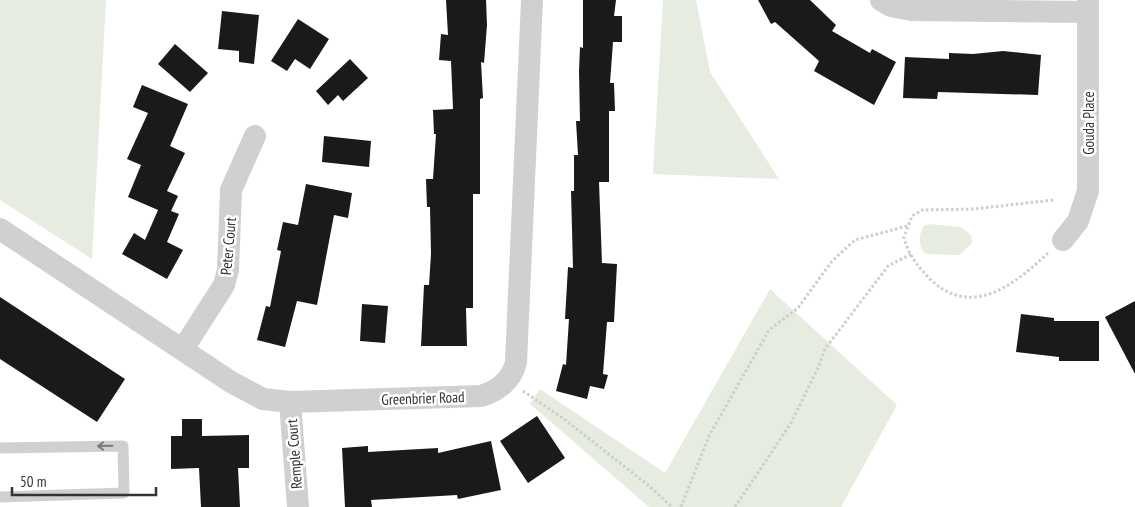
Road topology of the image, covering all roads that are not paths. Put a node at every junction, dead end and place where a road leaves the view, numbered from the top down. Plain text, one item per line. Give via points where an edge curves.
1 (532, 0) edge
2 (881, 0) edge
3 (1088, 6) edge
4 (255, 136) dead end
5 (0, 229) edge
6 (1063, 240) road end
7 (183, 349) junction
8 (290, 402) junction
9 (0, 448) edge
10 (0, 497) edge
11 (298, 507) edge

1 - 8 street, Greenbrier Road via 514,372 500,387 481,396
2 - 3 street via 890,6 911,10
3 - 6 street, Gouda Place via 1088,191 1078,220
4 - 7 street, Peter Court via 231,190 228,270 224,286
5 - 7 street, Greenbrier Road
7 - 8 street, Greenbrier Road via 247,392 263,399
8 - 11 street, Remple Court
10 -> 9 lane via 124,493 123,446

